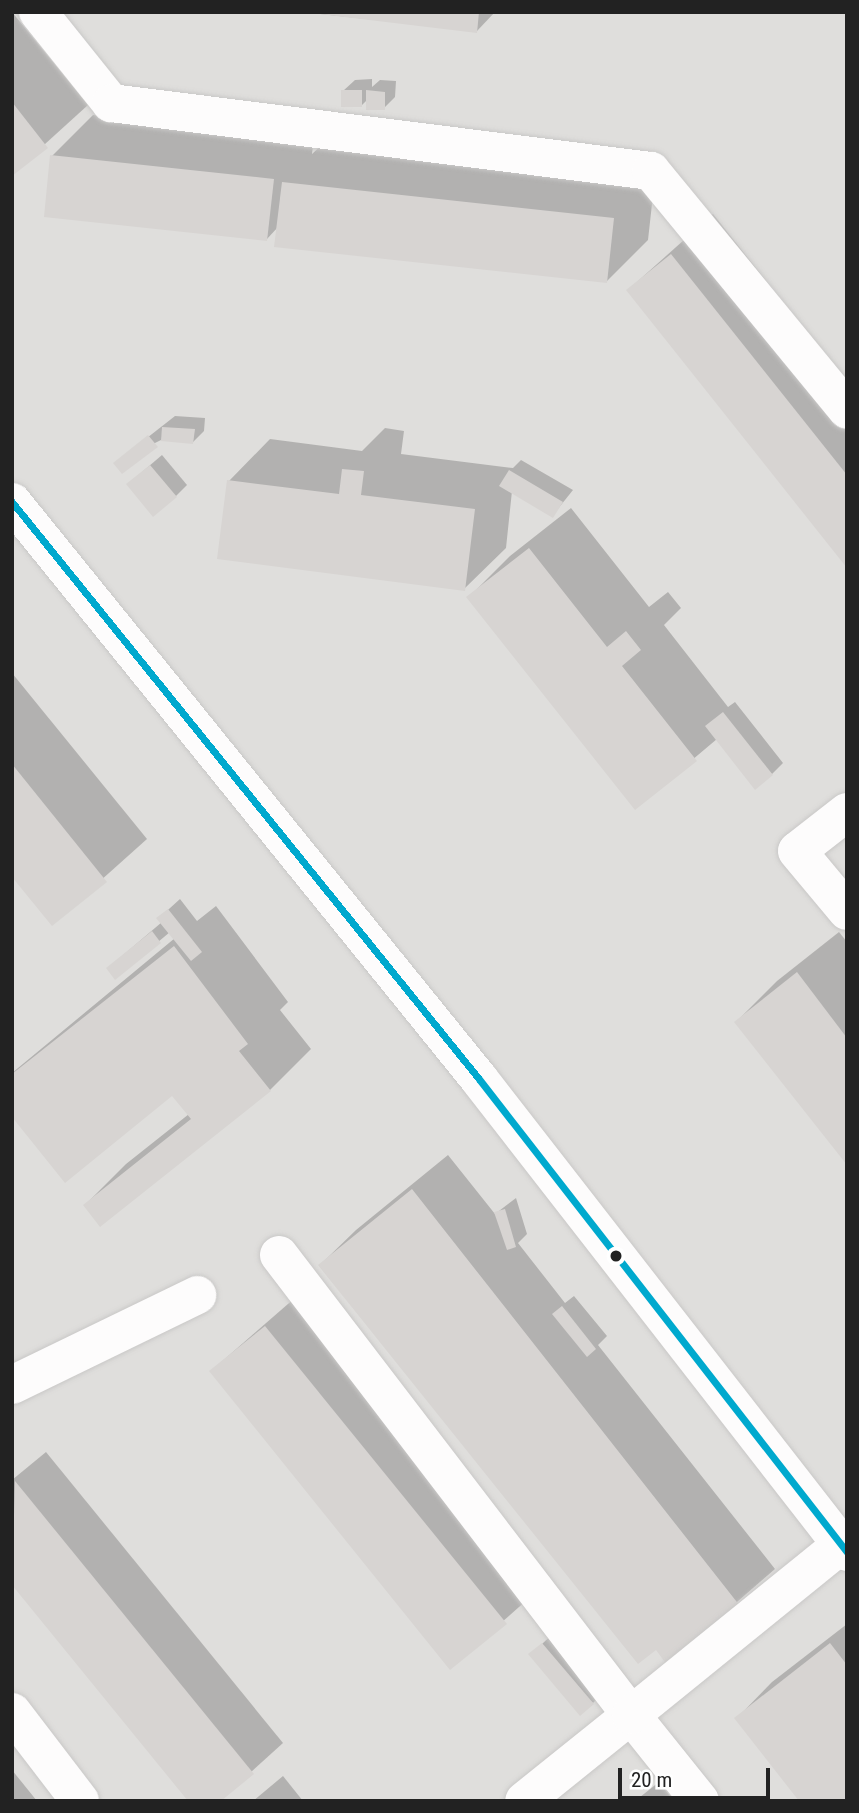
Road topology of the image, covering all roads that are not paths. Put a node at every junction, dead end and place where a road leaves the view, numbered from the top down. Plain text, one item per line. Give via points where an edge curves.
1 (38, 12) edge
2 (847, 410) edge
3 (12, 502) edge
4 (847, 812) edge
5 (847, 911) edge
6 (279, 1255) dead end
7 (197, 1295) dead end
8 (12, 1385) edge
9 (845, 1545) edge
10 (12, 1712) edge
11 (631, 1715) junction
12 (80, 1801) edge
13 (524, 1801) edge
14 (700, 1801) edge

1 - 2 street via 111,103 651,171
3 - 9 street via 479,1079
4 - 5 street via 797,851
6 - 11 street
7 - 8 street
9 - 11 street
10 - 12 street
11 - 13 street
11 - 14 street

